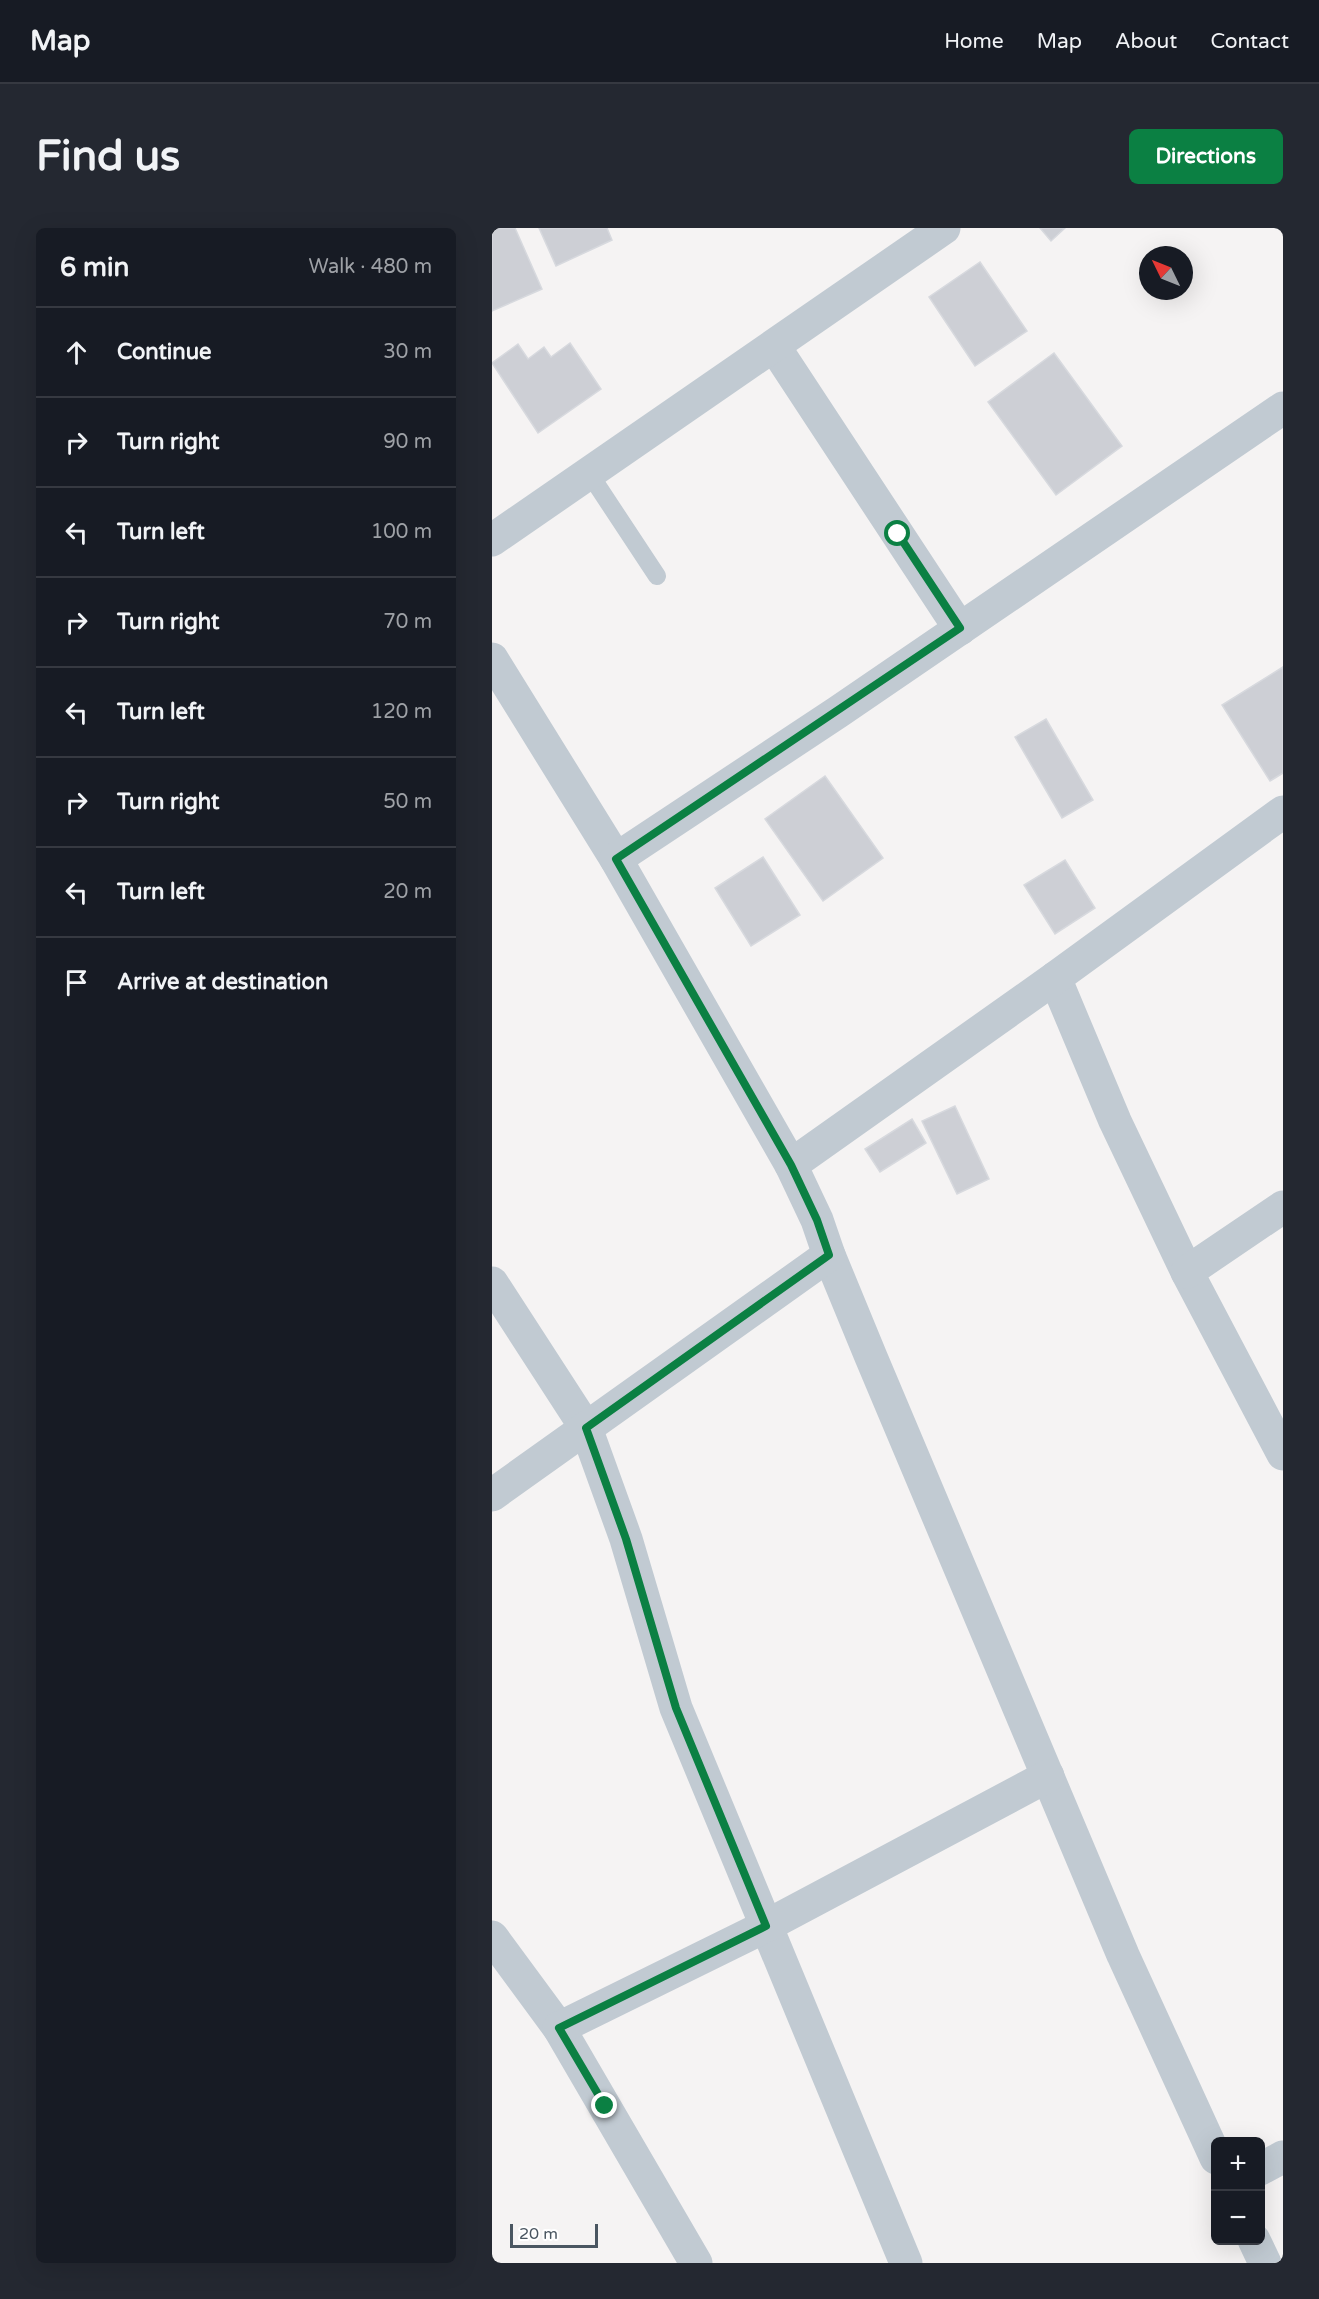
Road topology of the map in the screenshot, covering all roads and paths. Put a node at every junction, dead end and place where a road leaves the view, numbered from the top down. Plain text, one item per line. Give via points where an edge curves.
1 (944, 228) edge
2 (905, 238) edge
3 (774, 346) junction
4 (1283, 408) edge
5 (589, 473) junction
6 (492, 540) edge
7 (657, 576) dead end
8 (960, 628) junction
9 (492, 659) edge
10 (1283, 812) edge
11 (616, 859) junction
12 (1055, 978) junction
13 (791, 1165) junction
14 (1283, 1208) edge
15 (829, 1255) junction
16 (1186, 1272) junction
17 (492, 1283) edge
18 (586, 1428) junction
19 (1283, 1454) edge
20 (492, 1495) edge
21 (1048, 1776) junction
22 (766, 1926) junction
23 (492, 1937) edge
24 (559, 2028) junction
25 (1211, 2149) edge
26 (1283, 2157) edge
27 (1265, 2166) edge
28 (1256, 2245) edge
29 (696, 2263) edge
30 (906, 2263) edge
31 (1265, 2263) edge

1 - 2 street
2 - 3 street
3 - 5 street
3 - 8 street
4 - 8 street
5 - 6 street
5 - 7 lane
8 - 11 street
9 - 11 street
10 - 12 street
11 - 13 street
12 - 13 street
12 - 16 street
13 - 15 street
14 - 16 street
15 - 18 street
15 - 21 street
16 - 19 street
17 - 18 street
18 - 20 street
18 - 22 street via 626,1539 676,1708
21 - 22 street
21 - 25 street
22 - 24 street
22 - 30 street
23 - 24 street
24 - 29 street
26 - 27 street
28 - 31 street

